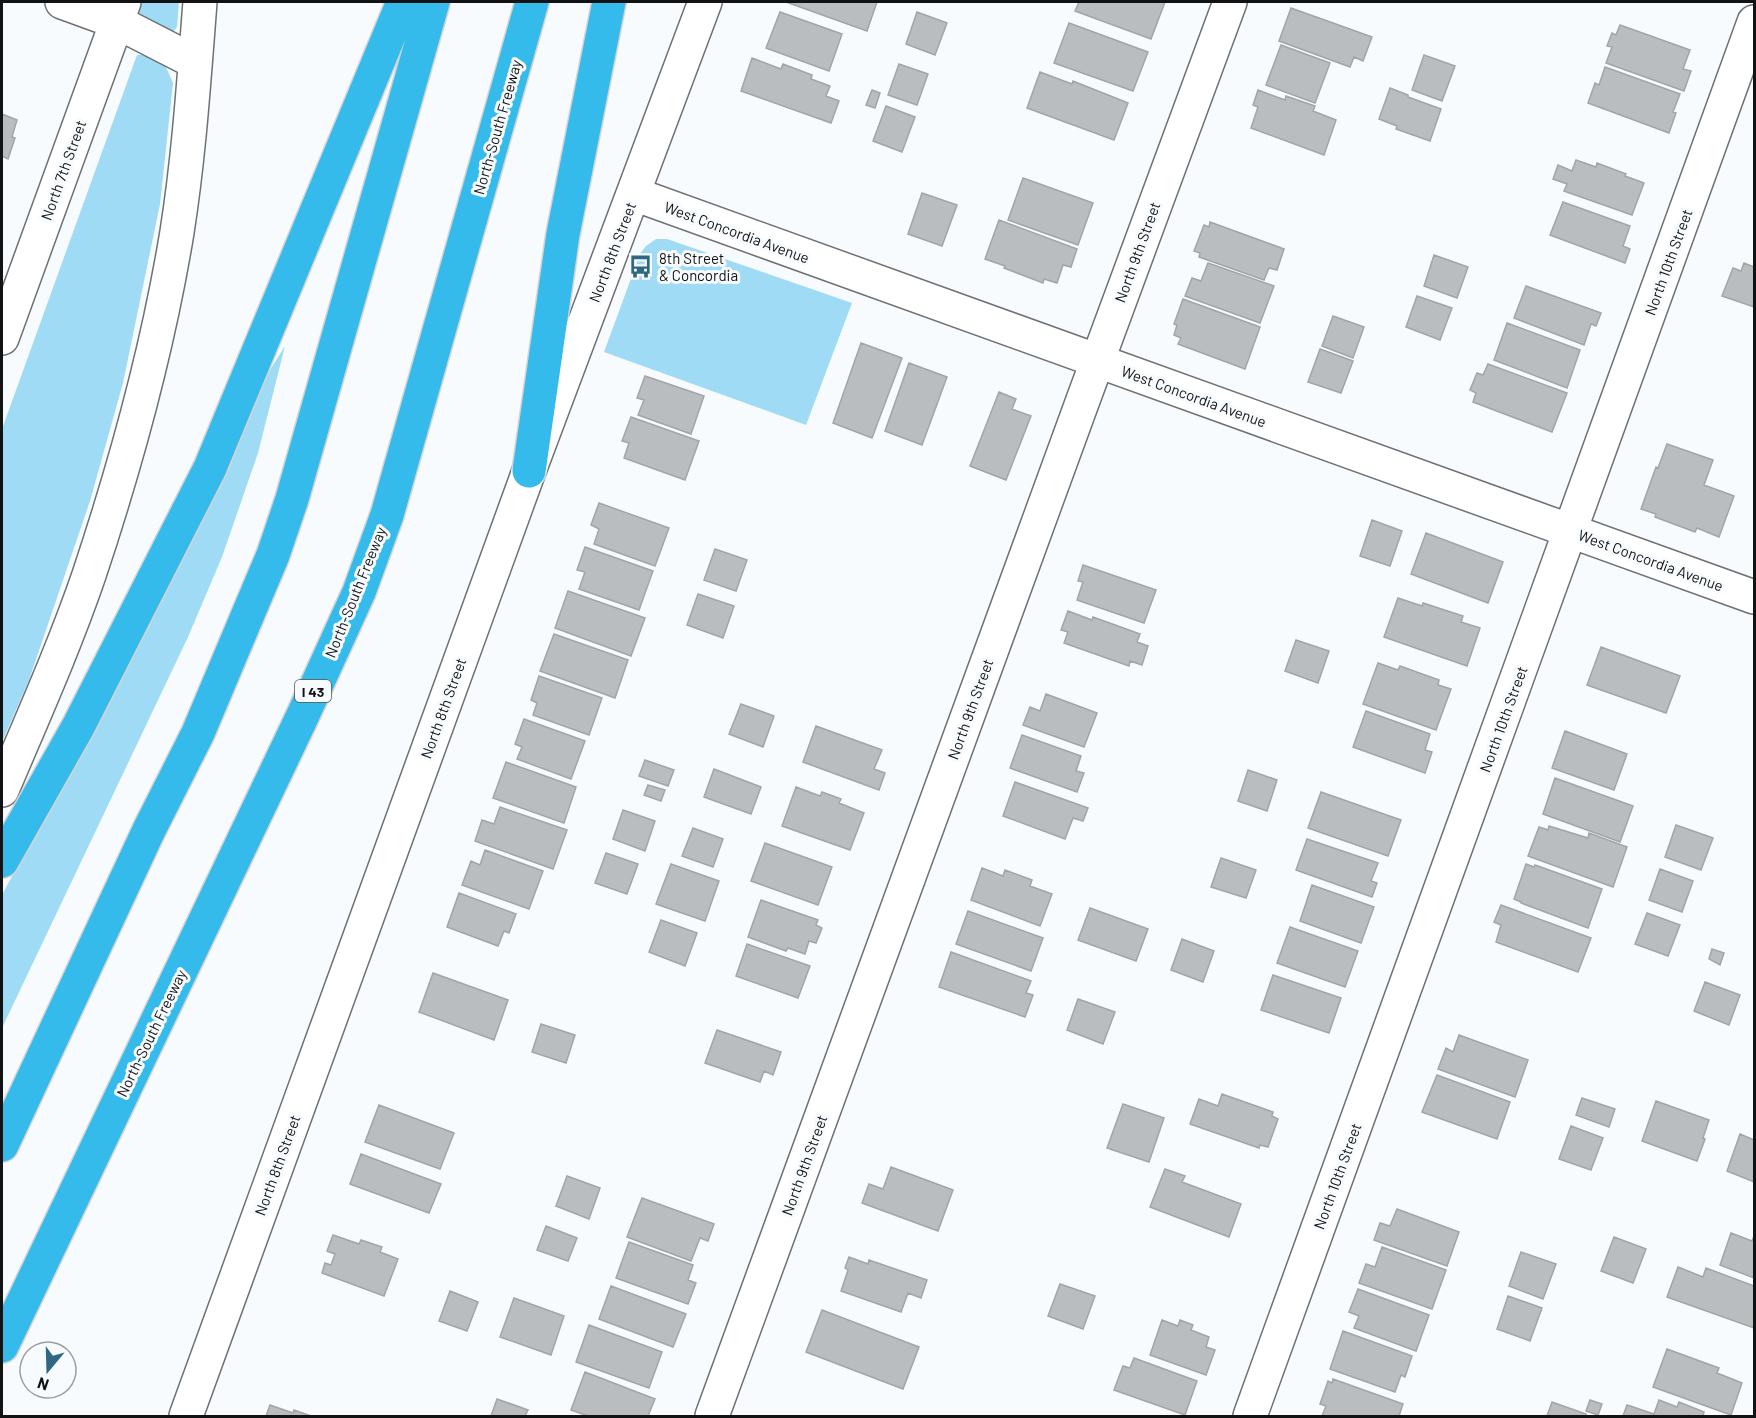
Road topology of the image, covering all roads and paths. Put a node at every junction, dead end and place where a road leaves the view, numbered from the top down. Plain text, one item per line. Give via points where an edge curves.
1 (62, 2) edge
2 (200, 2) edge
3 (403, 2) edge
4 (433, 2) edge
5 (532, 2) edge
6 (609, 2) edge
7 (705, 2) edge
8 (1230, 2) edge
9 (120, 12) edge
10 (1755, 22) edge
11 (195, 62) junction
12 (633, 195) junction
13 (2, 338) edge
14 (1097, 362) junction
15 (529, 471) junction
16 (1570, 532) junction
17 (1755, 597) edge
18 (2, 790) edge
19 (2, 861) edge
20 (2, 1145) edge
21 (2, 1346) edge
22 (186, 1416) edge
23 (712, 1416) edge
24 (1250, 1416) edge

1 - 9 street
2 - 11 street
3 - 19 highway via 210,468 78,727
4 - 20 highway via 273,555 198,733
5 - 21 highway, North-South Freeway / I 43 via 387,515 359,592
6 - 15 highway via 563,234
7 - 12 street, North 8th Street
8 - 14 street, North 9th Street
9 - 11 street
9 - 13 street, North 7th Street
10 - 16 street, North 10th Street
11 - 18 street via 177,232 129,444 85,586
12 - 14 street, West Concordia Avenue
12 - 15 street, North 8th Street
14 - 16 street, West Concordia Avenue
14 - 23 street, North 9th Street
15 - 22 street, North 8th Street
16 - 17 street, West Concordia Avenue
16 - 24 street, North 10th Street

